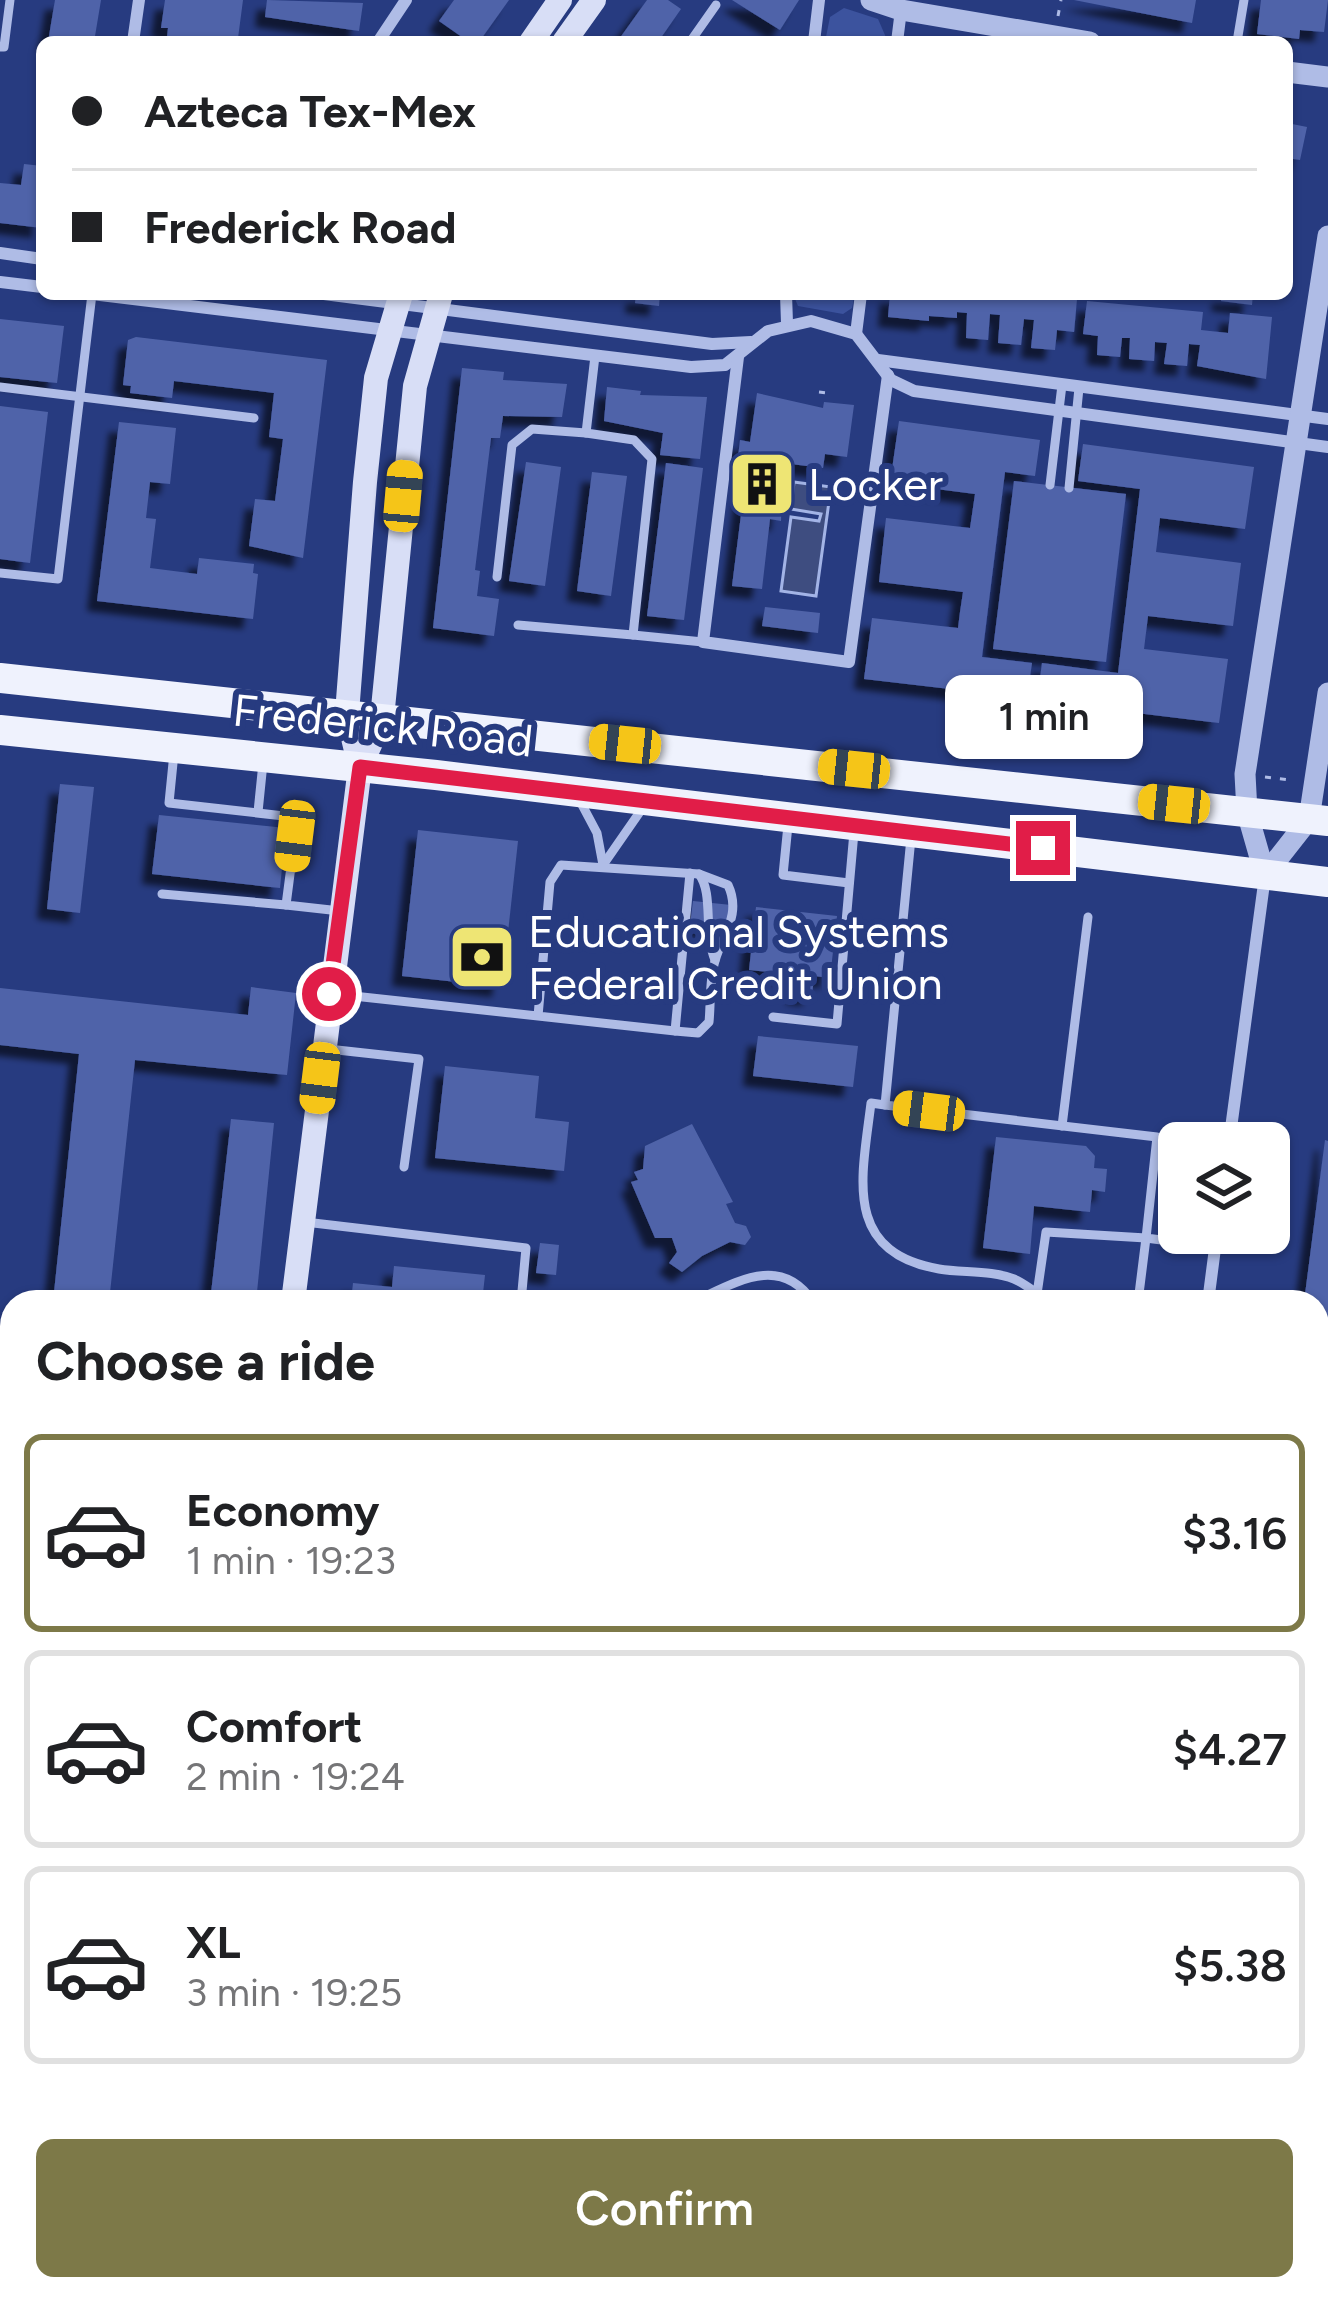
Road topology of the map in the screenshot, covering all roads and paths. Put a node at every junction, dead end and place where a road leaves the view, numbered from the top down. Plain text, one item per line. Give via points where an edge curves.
1 (10, 0) edge
2 (139, 0) edge
3 (406, 0) edge
4 (560, 0) edge
5 (594, 0) edge
6 (819, 0) edge
7 (871, 0) edge
8 (1061, 0) edge
9 (1244, 0) edge
10 (716, 5) dead end
11 (901, 10) junction
12 (1058, 16) dead end
13 (134, 36) edge
14 (382, 36) edge
15 (535, 36) edge
16 (568, 36) edge
17 (694, 36) edge
18 (815, 36) edge
19 (898, 36) edge
20 (1009, 36) edge
21 (1238, 36) edge
22 (0, 46) edge
23 (1293, 73) edge
24 (1328, 77) edge
25 (1328, 236) edge
26 (0, 253) edge
27 (36, 258) edge
28 (0, 282) edge
29 (36, 286) edge
30 (91, 300) edge
31 (140, 300) edge
32 (398, 300) edge
33 (785, 300) edge
34 (860, 300) edge
35 (439, 301) edge
36 (787, 323) junction
37 (386, 331) junction
38 (856, 334) junction
39 (429, 335) junction
40 (751, 342) junction
41 (595, 356) junction
42 (738, 357) junction
43 (878, 360) junction
44 (888, 374) junction
45 (1062, 385) junction
46 (0, 387) edge
47 (1079, 388) junction
48 (819, 392) dead end
49 (827, 393) dead end
50 (81, 396) junction
51 (1059, 411) junction
52 (1076, 413) junction
53 (1300, 415) junction
54 (254, 418) dead end
55 (1328, 419) edge
56 (586, 433) junction
57 (1297, 443) junction
58 (1328, 447) edge
59 (1050, 485) dead end
60 (1069, 488) dead end
61 (0, 573) edge
62 (497, 578) dead end
63 (518, 625) dead end
64 (633, 635) junction
65 (703, 642) junction
66 (0, 678) edge
67 (1328, 693) edge
68 (347, 713) junction
69 (382, 718) junction
70 (0, 730) edge
71 (174, 747) junction
72 (264, 757) junction
73 (360, 767) junction
74 (1257, 777) dead end
75 (1303, 781) dead end
76 (572, 792) junction
77 (650, 802) junction
78 (258, 812) junction
79 (1247, 812) junction
80 (789, 820) junction
81 (1318, 820) edge
82 (854, 826) junction
83 (912, 832) junction
84 (603, 865) junction
85 (694, 873) junction
86 (1265, 875) junction
87 (1328, 881) edge
88 (849, 883) junction
89 (162, 894) dead end
90 (286, 905) junction
91 (340, 911) junction
92 (1088, 917) dead end
93 (715, 960) junction
94 (329, 994) junction
95 (538, 1016) junction
96 (772, 1017) dead end
97 (675, 1031) junction
98 (323, 1048) junction
99 (885, 1106) junction
100 (1232, 1122) edge
101 (1062, 1126) junction
102 (404, 1167) dead end
103 (303, 1221) junction
104 (1146, 1238) junction
105 (1158, 1238) edge
106 (1214, 1254) edge
107 (294, 1290) edge
108 (522, 1290) edge
109 (725, 1290) edge
110 (802, 1290) edge
111 (1031, 1290) edge
112 (1038, 1290) edge
113 (1140, 1290) edge
114 (1210, 1290) edge

1 - 22 lane
2 - 13 street
3 - 14 street
4 - 15 main road
5 - 16 main road
6 - 18 street
7 - 11 street
8 - 12 path
9 - 21 lane
10 - 17 lane
11 - 19 street
11 - 20 street
23 - 24 street
25 - 53 street
26 - 27 street
28 - 29 street
30 - 50 lane
31 - 37 street
32 - 37 main road
33 - 36 street
34 - 38 street
35 - 39 main road
35 - 40 street via 712,344
36 - 38 street via 823,322
36 - 40 street
37 - 39 street
37 - 68 main road
38 - 43 street
39 - 41 street
39 - 69 main road via 415,386
40 - 42 street
41 - 42 street via 692,367
41 - 56 lane
42 - 65 street
43 - 44 street
43 - 45 street
44 - 51 street via 914,391
44 - 65 street via 849,662
45 - 47 street
45 - 51 lane
46 - 50 lane
47 - 52 lane
47 - 53 street
48 - 49 path
50 - 54 lane
50 - 61 lane via 58,579
51 - 52 street
51 - 59 lane
52 - 57 street
52 - 60 lane
53 - 55 street
53 - 57 street
56 - 62 lane via 532,429 512,445
56 - 64 lane via 634,440 652,460
57 - 58 street
57 - 79 street via 1245,775
63 - 64 lane
64 - 65 lane
66 - 68 main road, Frederick Road
67 - 81 street
68 - 69 main road, Frederick Road
68 - 73 main road
69 - 73 main road
69 - 79 main road, Frederick Road
70 - 71 main road, Frederick Road
71 - 72 main road, Frederick Road
71 - 78 lane via 169,803
72 - 73 main road, Frederick Road
72 - 78 lane
73 - 76 main road, Frederick Road
73 - 91 main road
74 - 75 path
76 - 77 main road, Frederick Road
76 - 84 lane via 597,833
77 - 80 main road, Frederick Road
77 - 84 lane
78 - 90 lane via 293,827
79 - 81 main road, Frederick Road
79 - 86 street
80 - 82 main road, Frederick Road
80 - 88 lane via 783,875
81 - 86 street
82 - 83 main road, Frederick Road
82 - 88 lane
83 - 86 main road, Frederick Road
83 - 99 lane
84 - 85 lane
84 - 95 lane via 571,862 554,871
85 - 93 lane via 706,884 705,933
85 - 93 lane via 721,880 733,896 728,938
85 - 97 lane
86 - 87 main road, Frederick Road
86 - 100 street
88 - 96 lane via 836,1024
89 - 90 lane
90 - 91 lane
91 - 94 main road
92 - 101 lane
93 - 97 lane via 707,1028
94 - 95 lane
94 - 98 main road
95 - 97 lane
98 - 102 lane via 419,1059
98 - 103 main road
99 - 101 lane
99 - 111 lane via 871,1103 862,1185 868,1222 886,1247 935,1268 1013,1279
101 - 104 lane via 1157,1137
103 - 107 main road
103 - 108 lane via 526,1248
104 - 105 lane
104 - 112 lane via 1046,1232
104 - 113 lane
106 - 114 street
109 - 110 lane via 768,1274

